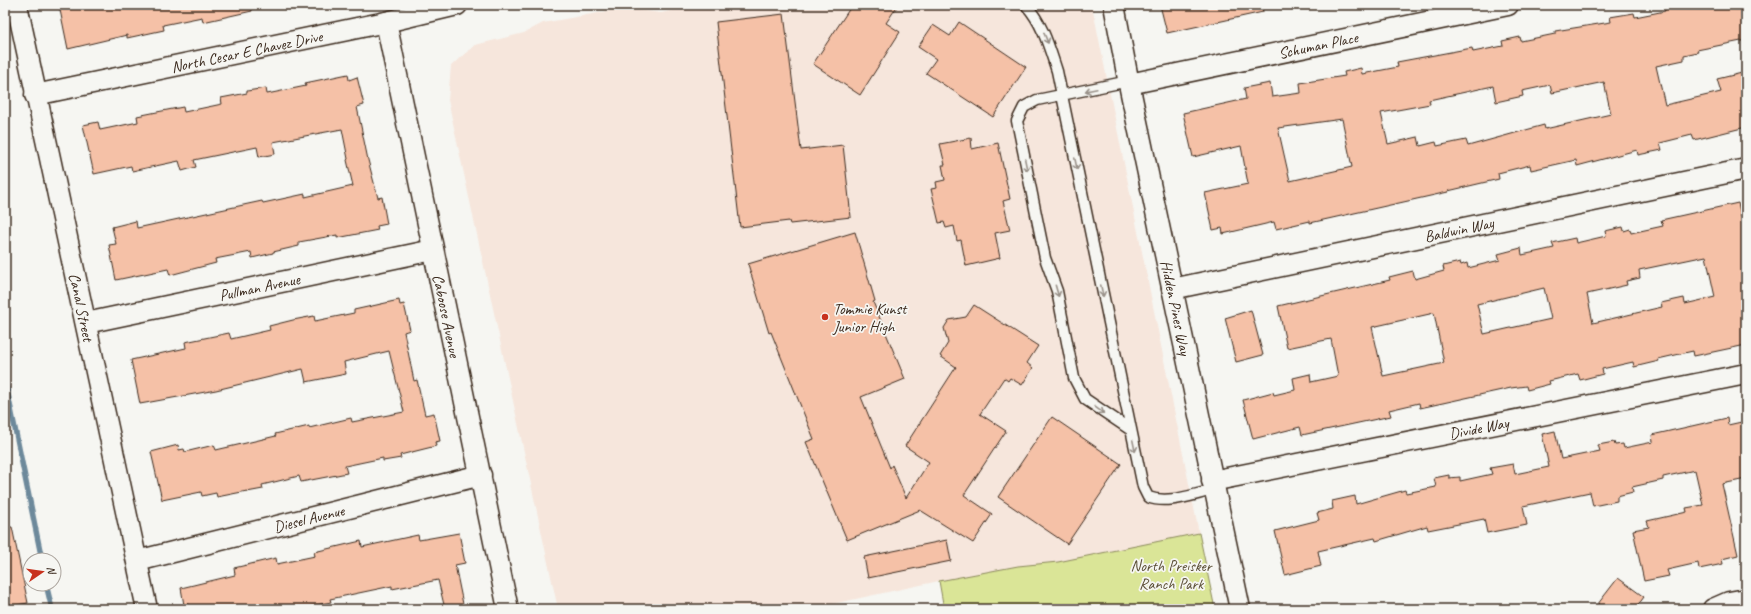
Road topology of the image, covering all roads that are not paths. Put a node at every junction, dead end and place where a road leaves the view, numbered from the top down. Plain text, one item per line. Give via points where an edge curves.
1 (17, 5) edge
2 (457, 5) edge
3 (1026, 5) edge
4 (1114, 5) edge
5 (1508, 5) edge
6 (386, 22) junction
7 (1129, 83) junction
8 (35, 95) junction
9 (1062, 95) junction
10 (1746, 169) edge
11 (433, 250) junction
12 (1172, 289) junction
13 (86, 323) junction
14 (1746, 374) edge
15 (1131, 430) junction
16 (481, 475) junction
17 (1213, 486) junction
18 (137, 561) junction
19 (1746, 599) edge
20 (147, 609) edge
21 (508, 609) edge
22 (1240, 609) edge
23 (1713, 609) edge

1 - 8 street, Canal Street
2 - 6 street, North Cesar E Chavez Drive
3 -> 9 lane via 1047,38
4 - 7 street, Hidden Pines Way
5 - 7 street, Schuman Place
6 - 8 street, North Cesar E Chavez Drive
6 - 11 street, Caboose Avenue
7 -> 9 lane
7 - 12 street, Hidden Pines Way
8 - 13 street, Canal Street
9 -> 15 lane
9 -> 15 lane via 1031,102 1024,108 1017,122 1045,258 1057,291 1074,378 1080,391 1096,408
10 - 12 street, Baldwin Way
11 - 13 street, Pullman Avenue
11 - 16 street, Caboose Avenue
12 - 17 street, Hidden Pines Way
13 - 18 street, Canal Street
14 - 17 street, Divide Way
15 -> 17 lane via 1143,487 1148,497 1156,500 1169,499
16 - 18 street, Diesel Avenue
16 - 21 street, Caboose Avenue
17 - 22 street, Hidden Pines Way
18 - 20 street, Canal Street
19 - 23 street via 1729,602

